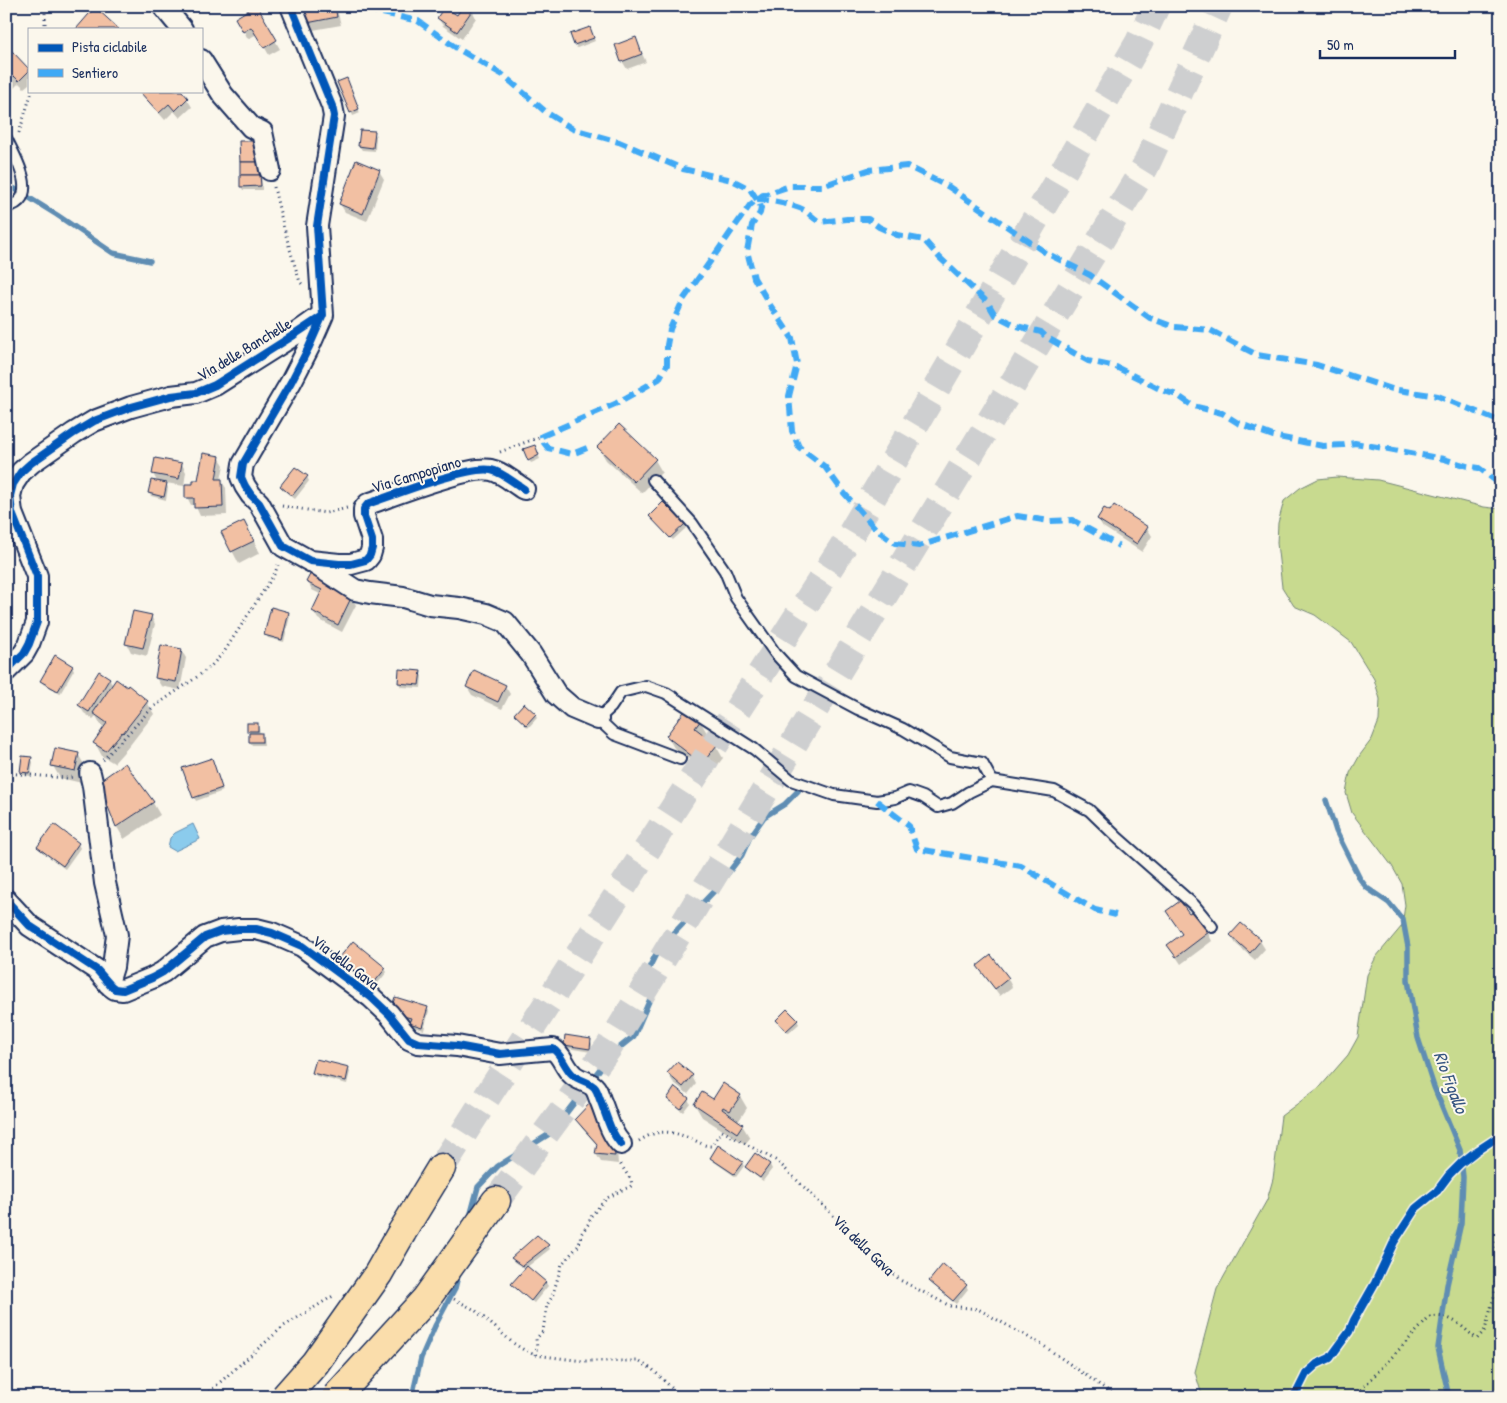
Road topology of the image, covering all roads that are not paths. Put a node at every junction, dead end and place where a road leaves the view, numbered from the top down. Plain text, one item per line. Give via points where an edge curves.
1 (163, 6) edge
2 (291, 6) edge
3 (181, 28) edge
4 (202, 62) edge
5 (6, 138) edge
6 (270, 170) road end
7 (6, 207) edge
8 (322, 308) junction
9 (652, 480) dead end
10 (524, 489) dead end
11 (283, 546) joint
12 (310, 560) junction
13 (6, 671) edge
14 (598, 719) junction
15 (680, 759) dead end
16 (90, 773) road end
17 (992, 781) junction
18 (6, 900) edge
19 (1212, 927) dead end
20 (108, 983) junction
21 (620, 1144) road end
22 (441, 1168) tunnel mouth
23 (496, 1201) tunnel mouth
24 (284, 1397) edge
25 (336, 1397) edge

1 - 3 street
2 - 8 street, Via delle Banchelle via 334,116 317,226
4 - 6 street via 223,95 251,127 262,132
5 - 7 lane via 25,185 16,204
8 - 11 street, Via delle Banchelle via 309,347 243,464 241,476
8 - 13 street, Via delle Banchelle via 294,335 215,384 196,393 171,396 94,421 21,472 10,496 12,513 37,576 37,622 24,653
9 - 17 lane via 692,522 725,571 736,598 774,653 796,676 903,729 950,757 982,763
10 - 12 street, Via Campopiano via 494,470 484,468 368,504 364,516 372,548 366,560 351,564
11 - 12 street, Via Campopiano
12 - 14 street, Via Campopiano via 356,590 459,608 505,622 531,654 556,694 572,708
14 - 15 lane via 614,734
14 - 17 lane via 621,692 646,686 666,693 754,748 791,780 834,794 877,801 909,792 938,807
16 - 20 street via 105,883 117,935
17 - 19 lane via 1054,791 1089,810 1194,906
18 - 20 street via 30,926 97,970
20 - 21 street, Via della Gava via 119,990 141,984 163,972 205,937 221,931 256,929 272,933 302,946 371,997 409,1039 418,1043 500,1054 556,1051 571,1074 593,1085 610,1130
22 - 24 highway, bridge via 378,1274 315,1363
23 - 25 highway, bridge via 426,1299

